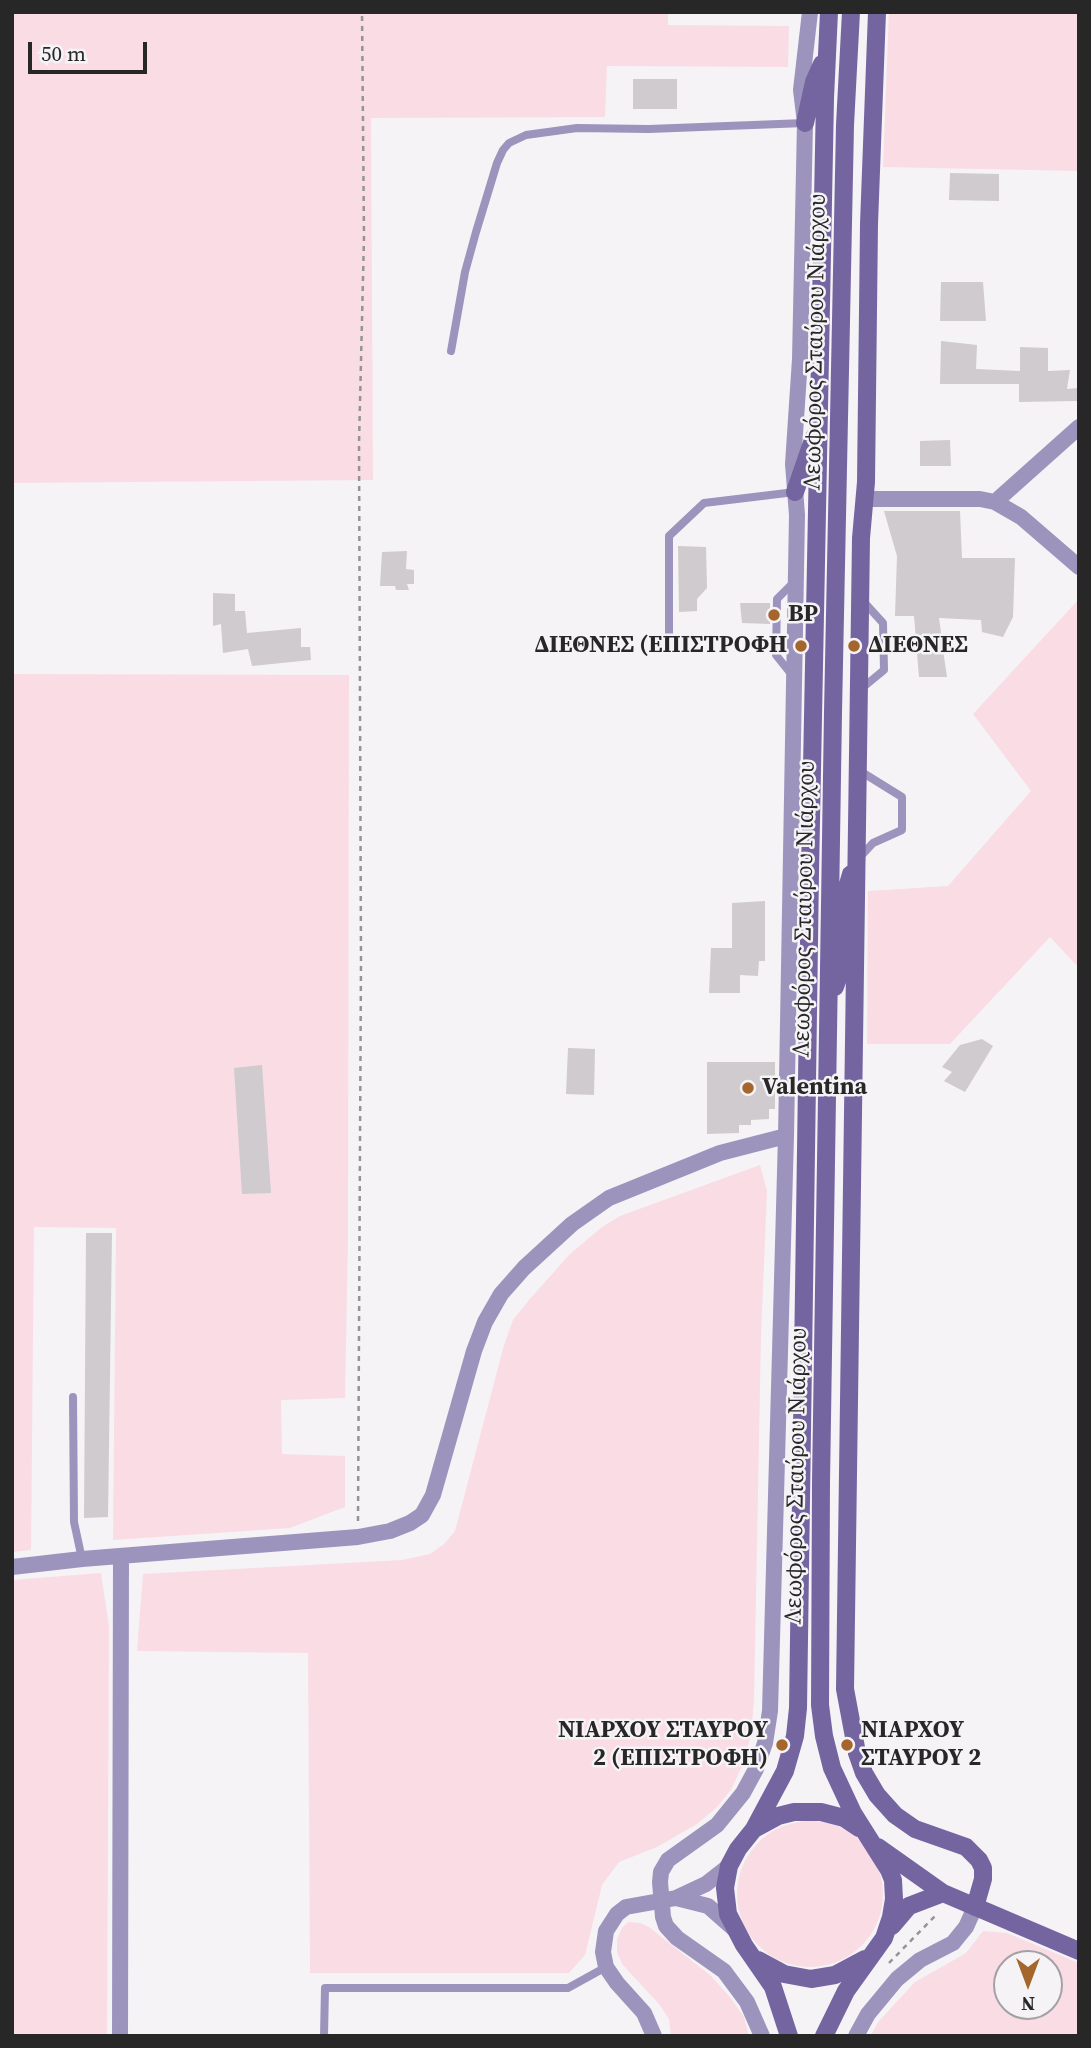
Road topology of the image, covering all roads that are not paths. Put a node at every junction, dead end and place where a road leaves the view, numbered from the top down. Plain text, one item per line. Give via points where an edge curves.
1 (810, 12) edge
2 (829, 12) edge
3 (851, 12) edge
4 (877, 12) edge
5 (826, 58) junction
6 (805, 122) junction
7 (451, 351) dead end
8 (819, 424) junction
9 (1079, 427) edge
10 (839, 474) junction
11 (795, 492) junction
12 (864, 499) junction
13 (995, 502) junction
14 (1079, 567) edge
15 (669, 647) dead end
16 (858, 769) junction
17 (858, 859) junction
18 (828, 1007) junction
19 (786, 1136) junction
20 (73, 1397) dead end
21 (121, 1556) junction
22 (82, 1559) junction
23 (12, 1567) edge
24 (754, 1829) junction
25 (872, 1842) junction
26 (729, 1866) junction
27 (943, 1893) junction
28 (669, 1899) junction
29 (975, 1907) junction
30 (733, 1928) junction
31 (884, 1938) junction
32 (1079, 1951) edge
33 (870, 1955) junction
34 (754, 1958) junction
35 (606, 1967) junction
36 (120, 2036) edge
37 (324, 2036) edge
38 (654, 2036) edge
39 (761, 2036) edge
40 (789, 2036) edge
41 (824, 2036) edge
42 (856, 2036) edge

1 - 6 street via 801,90
2 - 5 main road, Λεωφόρος Σταύρου Νιάρχου
3 - 10 main road, Λεωφόρος Σταύρου Νιάρχου
4 - 12 main road
5 - 6 main road via 818,69
5 - 8 main road, Λεωφόρος Σταύρου Νιάρχου
6 - 7 lane via 577,128 526,135 509,143 497,163 476,232
6 - 11 street
8 - 11 main road
8 - 24 main road, Λεωφόρος Σταύρου Νιάρχου via 798,1708 785,1771
9 - 13 street
10 - 12 main road
10 - 18 main road, Λεωφόρος Σταύρου Νιάρχου
11 - 15 lane via 704,503 669,536
11 - 19 street
12 - 13 street
12 - 16 main road
13 - 14 street via 1021,517
16 - 17 main road
16 - 17 lane via 902,797 902,831 873,844
17 - 18 main road via 846,884 841,969
17 - 29 main road via 846,1700 859,1762 886,1806 915,1829 966,1847 979,1860 984,1879
18 - 25 main road, Λεωφόρος Σταύρου Νιάρχου via 820,1704 832,1768
19 - 21 street via 720,1153 609,1198 524,1268 501,1294 480,1334 441,1469 427,1508 418,1518 400,1528 358,1537
19 - 28 street via 768,1726 756,1769 736,1805 664,1865 660,1882
20 - 22 lane via 74,1522
21 - 22 street
21 - 36 street
22 - 23 street
24 - 25 main road, Λεωφόρος Σταύρου Νιάρχου via 778,1816 821,1812 844,1818
24 - 26 main road, Λεωφόρος Σταύρου Νιάρχου
25 - 27 main road
25 - 31 main road, Λεωφόρος Σταύρου Νιάρχου via 889,1870 894,1890
26 - 28 street via 706,1884
26 - 30 main road, Λεωφόρος Σταύρου Νιάρχου via 725,1898
27 - 29 main road
27 - 31 main road via 909,1906
28 - 30 street via 708,1906
28 - 35 street via 637,1904 617,1914 604,1939
28 - 39 street via 666,1926 724,1971 747,2002
29 - 32 main road
29 - 42 street via 953,1943 920,1960 897,1979
30 - 34 main road, Λεωφόρος Σταύρου Νιάρχου
31 - 33 main road, Λεωφόρος Σταύρου Νιάρχου
33 - 34 main road, Λεωφόρος Σταύρου Νιάρχου via 846,1971 811,1979 784,1974
33 - 41 main road, Λεωφόρος Σταύρου Νιάρχου
34 - 40 main road, Λεωφόρος Σταύρου Νιάρχου via 773,1987
35 - 37 lane via 568,1988 324,1988
35 - 38 street via 644,2013

